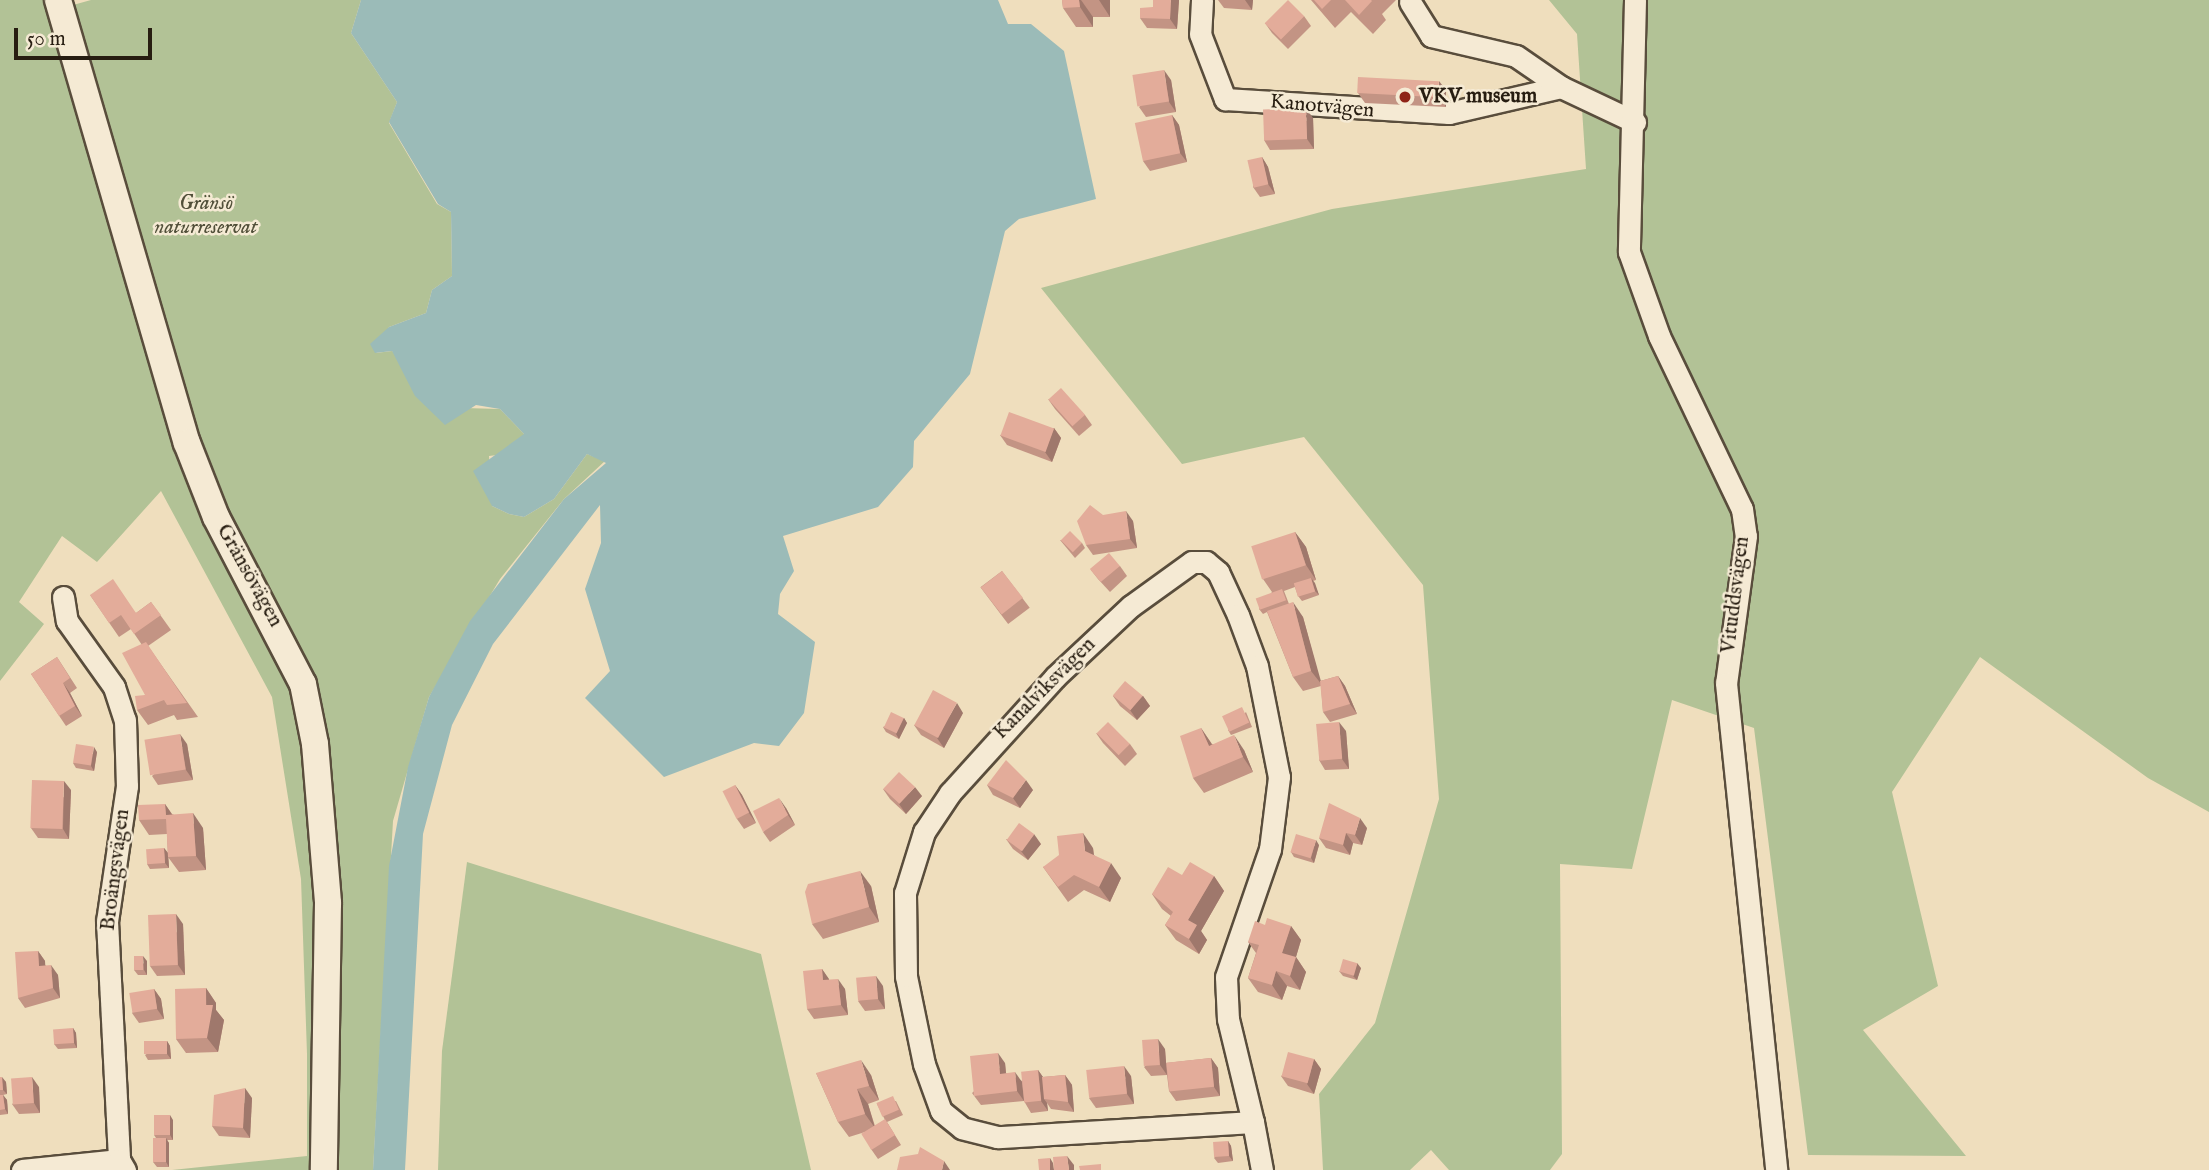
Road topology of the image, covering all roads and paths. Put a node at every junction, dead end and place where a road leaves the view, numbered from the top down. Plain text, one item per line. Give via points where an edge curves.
1 (58, 0) edge
2 (1202, 0) edge
3 (1635, 0) edge
4 (1410, 2) dead end
5 (1561, 87) junction
6 (1635, 122) junction
7 (63, 597) dead end
8 (1253, 1122) junction
9 (122, 1165) edge
10 (22, 1170) edge
11 (324, 1170) edge
12 (1262, 1170) edge
13 (1776, 1170) edge

1 - 11 street, Gränsövägen via 187,443 216,517 303,684 315,744 328,903
2 - 5 street, Kanotvägen via 1200,34 1226,99 1449,113
3 - 6 street, Vituddsvägen
4 - 5 street via 1431,36 1516,57
5 - 6 street
6 - 13 street, Vituddsvägen via 1628,226 1638,286 1742,509 1746,537 1726,683
7 - 9 street, Broängsvägen via 67,621 114,687 125,720 127,786 107,921
8 - 8 street, Kanalviksvägen via 1228,1019 1226,977 1270,849 1279,777 1257,666 1238,615 1218,572 1206,562 1192,562 1131,606 1055,677 950,793 924,832 905,892 906,976 924,1064 941,1111 962,1128 997,1137
8 - 12 street, Kanalviksvägen
9 - 10 street

